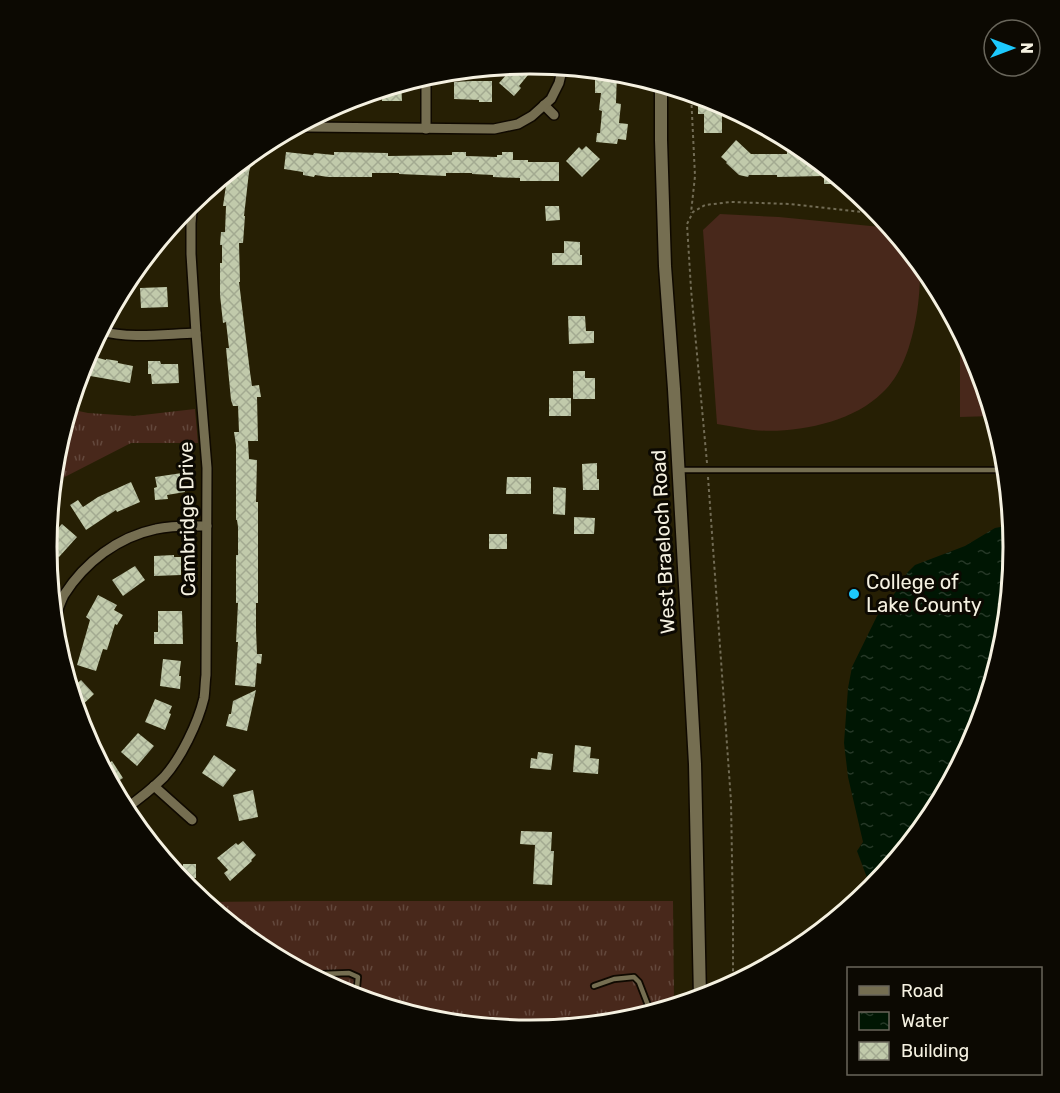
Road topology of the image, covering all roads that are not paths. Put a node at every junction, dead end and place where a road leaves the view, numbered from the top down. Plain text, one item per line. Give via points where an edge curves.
1 (561, 75) edge
2 (426, 86) edge
3 (661, 93) edge
4 (544, 105) junction
5 (554, 116) dead end
6 (312, 127) edge
7 (426, 129) junction
8 (192, 216) edge
9 (108, 332) edge
10 (196, 333) junction
11 (678, 470) junction
12 (997, 470) edge
13 (207, 526) junction
14 (61, 603) edge
15 (154, 786) junction
16 (133, 803) edge
17 (192, 820) dead end
18 (327, 974) edge
19 (357, 986) edge
20 (594, 986) dead end
21 (700, 987) edge
22 (648, 1004) edge

1 - 4 street via 551,99
2 - 7 street
3 - 11 street, West Braeloch Road via 665,266
4 - 5 street
4 - 7 street via 518,124 502,128
6 - 7 street
8 - 10 street, Cambridge Drive
9 - 10 street
10 - 13 street, Cambridge Drive via 207,468
11 - 12 lane
11 - 21 street, West Braeloch Road via 694,764
13 - 14 street via 157,528 115,544 77,578
13 - 15 street, Cambridge Drive via 203,699 181,752
15 - 16 street, Cambridge Drive
15 - 17 street
18 - 19 lane via 349,973 358,977
20 - 22 lane via 634,977

